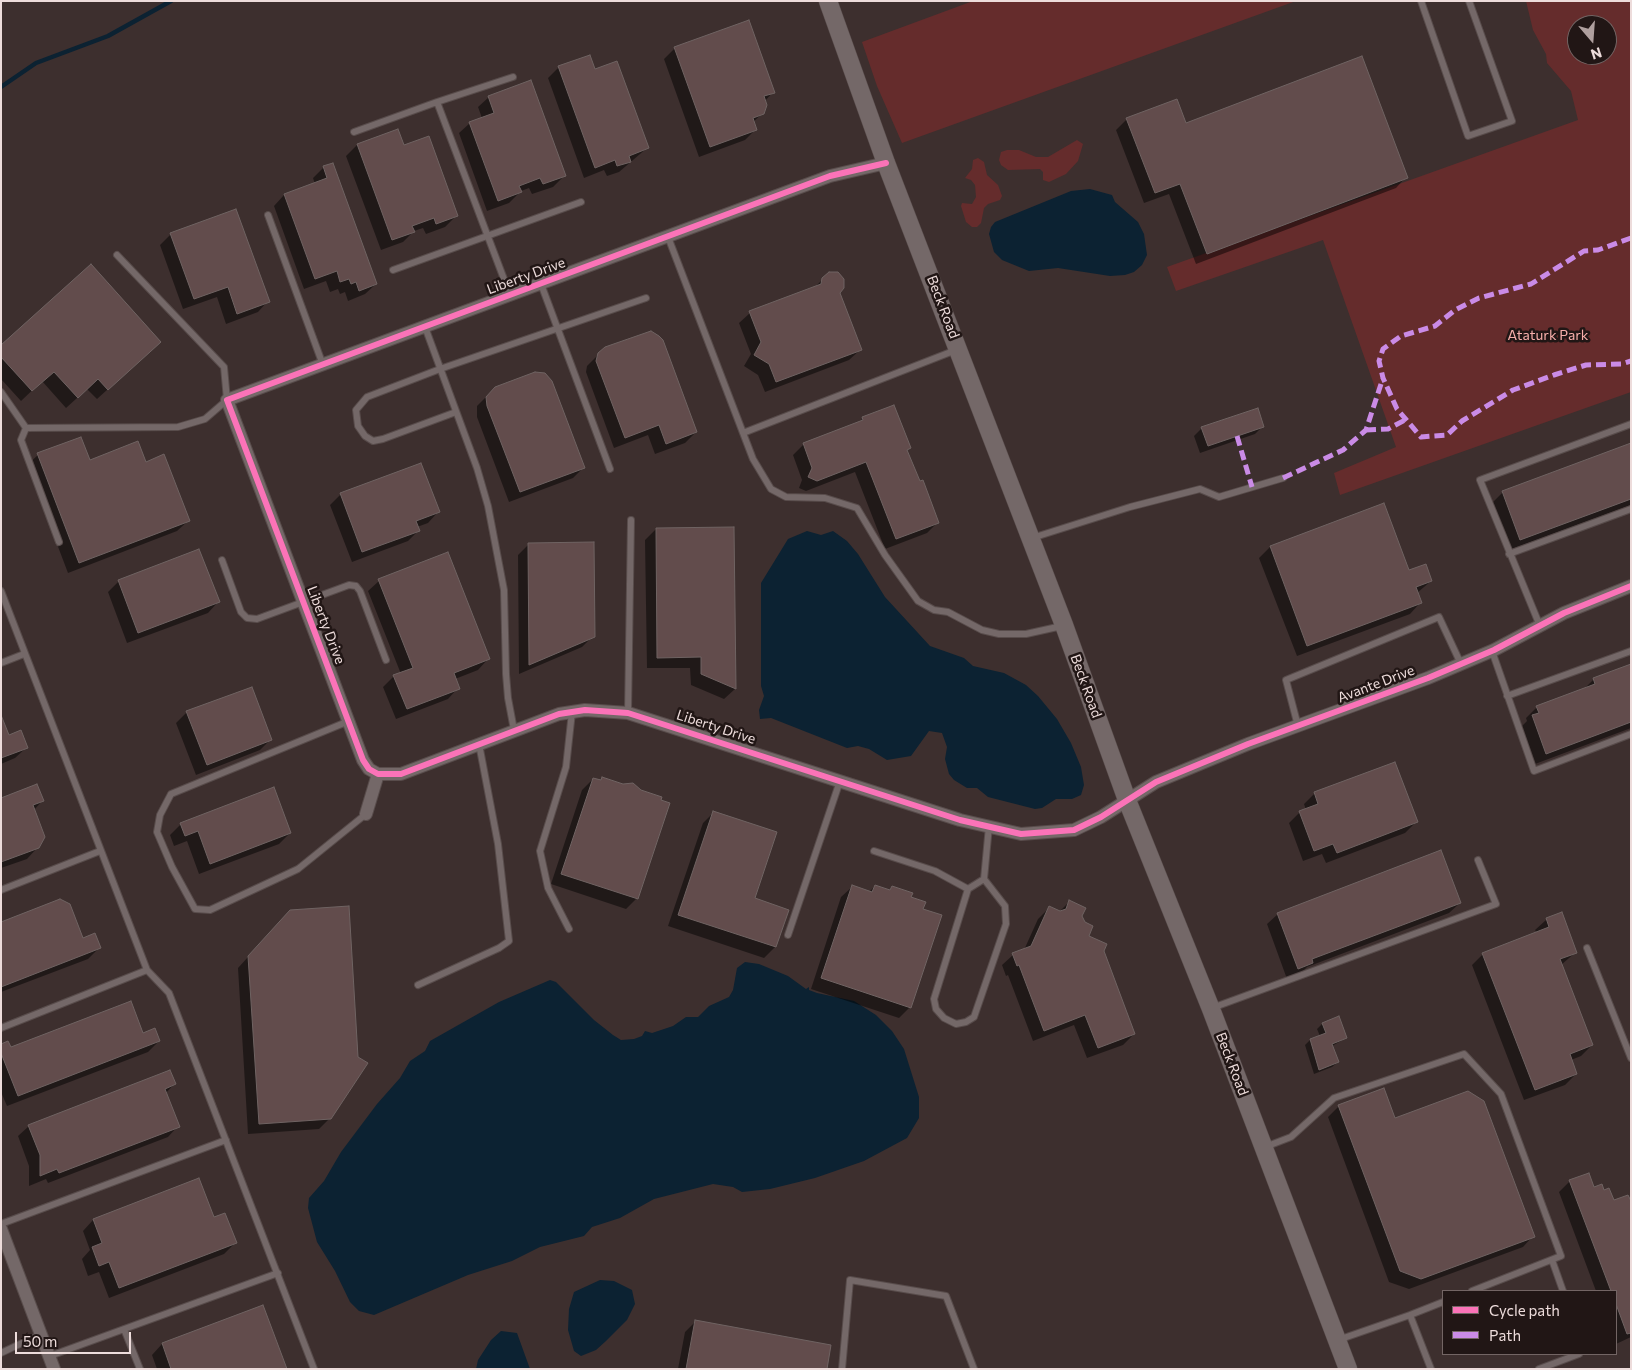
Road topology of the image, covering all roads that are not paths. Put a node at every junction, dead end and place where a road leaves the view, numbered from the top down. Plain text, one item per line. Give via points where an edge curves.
1 (828, 1) edge
2 (1421, 1) edge
3 (1469, 1) edge
4 (513, 77) dead end
5 (437, 102) junction
6 (354, 132) dead end
7 (886, 163) junction
8 (581, 202) dead end
9 (268, 215) dead end
10 (487, 234) junction
11 (668, 237) junction
12 (117, 255) dead end
13 (393, 270) dead end
14 (541, 284) junction
15 (510, 295) junction
16 (646, 298) dead end
17 (425, 327) junction
18 (558, 329) junction
19 (959, 349) junction
20 (323, 364) junction
21 (440, 369) junction
22 (1, 392) edge
23 (227, 400) junction
24 (456, 412) junction
25 (1631, 424) edge
26 (26, 428) junction
27 (743, 433) junction
28 (610, 469) dead end
29 (1283, 478) dead end
30 (1631, 509) edge
31 (631, 520) dead end
32 (1031, 538) junction
33 (59, 542) dead end
34 (1509, 554) junction
35 (222, 560) dead end
36 (1631, 586) edge
37 (1, 591) edge
38 (303, 602) junction
39 (1064, 625) junction
40 (1540, 626) junction
41 (1631, 650) edge
42 (1492, 651) junction
43 (24, 654) junction
44 (386, 660) dead end
45 (1, 663) edge
46 (1461, 664) junction
47 (1508, 696) junction
48 (572, 712) junction
49 (628, 713) junction
50 (349, 722) junction
51 (1298, 726) junction
52 (514, 730) junction
53 (1631, 734) edge
54 (479, 744) junction
55 (378, 774) junction
56 (840, 781) junction
57 (1127, 800) junction
58 (366, 814) joint
59 (989, 826) junction
60 (100, 851) junction
61 (874, 851) dead end
62 (1478, 860) dead end
63 (984, 879) junction
64 (968, 889) junction
65 (1, 890) edge
66 (569, 929) dead end
67 (788, 935) dead end
68 (1587, 948) dead end
69 (147, 970) junction
70 (418, 985) dead end
71 (1211, 1009) junction
72 (1, 1028) edge
73 (1631, 1058) edge
74 (226, 1140) junction
75 (1264, 1148) junction
76 (1, 1224) edge
77 (1, 1229) edge
78 (1552, 1260) junction
79 (278, 1274) junction
80 (1475, 1290) edge
81 (1563, 1290) edge
82 (1442, 1302) edge
83 (1410, 1315) junction
84 (124, 1329) junction
85 (41, 1334) junction
86 (1338, 1340) junction
87 (1, 1353) edge
88 (1577, 1355) edge
89 (50, 1356) junction
90 (54, 1369) edge
91 (140, 1369) edge
92 (314, 1369) edge
93 (842, 1369) edge
94 (974, 1369) edge
95 (1348, 1369) edge
96 (1431, 1369) edge
97 (1539, 1369) edge

1 - 7 street, Beck Road
2 - 3 lane via 1468,136 1512,121
4 - 5 lane
5 - 6 lane
5 - 10 lane
7 - 11 street, Liberty Drive via 830,176
7 - 19 street, Beck Road
8 - 10 lane
9 - 20 lane
10 - 13 lane
10 - 15 lane
11 - 14 street, Liberty Drive
11 - 27 lane
12 - 23 lane via 224,368
14 - 15 street, Liberty Drive
14 - 18 lane
15 - 17 street, Liberty Drive
16 - 18 lane
17 - 20 street, Liberty Drive
17 - 21 lane
18 - 21 lane
18 - 28 lane
19 - 27 lane
19 - 32 street, Beck Road
20 - 23 street, Liberty Drive
21 - 24 lane
21 - 24 lane via 361,402 356,410 358,426 365,436 378,440
22 - 26 lane
23 - 26 lane via 205,419 178,427
23 - 38 street, Liberty Drive
24 - 52 lane via 488,506 502,581 508,698
25 - 34 lane via 1480,480
26 - 33 lane via 21,440
27 - 39 lane via 756,465 771,489 786,497 825,498 857,508 918,601 982,630 999,634 1026,634
29 - 32 lane via 1219,497 1200,489
30 - 34 lane
31 - 49 lane
32 - 39 street, Beck Road
34 - 40 lane
35 - 38 lane via 241,612 247,618 257,620
36 - 40 street, Avante Drive
37 - 43 lane
38 - 44 lane via 349,585 356,586
38 - 50 street, Liberty Drive
39 - 57 street, Beck Road
40 - 42 street, Avante Drive
41 - 47 lane
42 - 46 street, Avante Drive
42 - 47 lane
43 - 45 lane
43 - 60 lane
46 - 51 street, Avante Drive
46 - 51 lane via 1439,617 1286,680
47 - 53 lane via 1534,770
48 - 49 street, Liberty Drive
48 - 52 street, Liberty Drive
48 - 66 lane via 566,767 540,851 548,888
49 - 56 street, Liberty Drive
50 - 55 street, Liberty Drive via 363,760
50 - 58 lane via 171,794 160,815 157,832 195,908 210,910 298,869
51 - 57 street, Avante Drive via 1156,782
52 - 54 street, Liberty Drive
54 - 55 street, Liberty Drive via 401,774
54 - 70 lane via 498,844 509,941
55 - 58 street
56 - 59 street, Liberty Drive
56 - 67 lane
57 - 59 street, Liberty Drive via 1074,830 1021,834
57 - 71 street, Beck Road
59 - 63 lane
60 - 65 lane
60 - 69 lane
61 - 64 lane via 935,871
62 - 71 lane via 1496,904
63 - 64 lane
63 - 64 lane via 1005,906 1006,924 974,1017 956,1024 936,1009 934,999
68 - 73 lane
69 - 72 lane
69 - 74 lane via 169,993
71 - 75 street, Beck Road
74 - 76 lane
74 - 79 lane
75 - 78 lane via 1291,1137 1334,1098 1464,1054 1501,1094 1561,1256
75 - 86 street, Beck Road
77 - 85 street
78 - 80 lane
78 - 81 lane
79 - 84 lane
79 - 92 lane
82 - 83 lane
83 - 86 lane
83 - 96 lane
84 - 89 lane
84 - 91 lane
85 - 87 lane
85 - 89 street
86 - 95 street, Beck Road
88 - 97 lane
89 - 90 street
93 - 94 lane via 850,1280 946,1296

